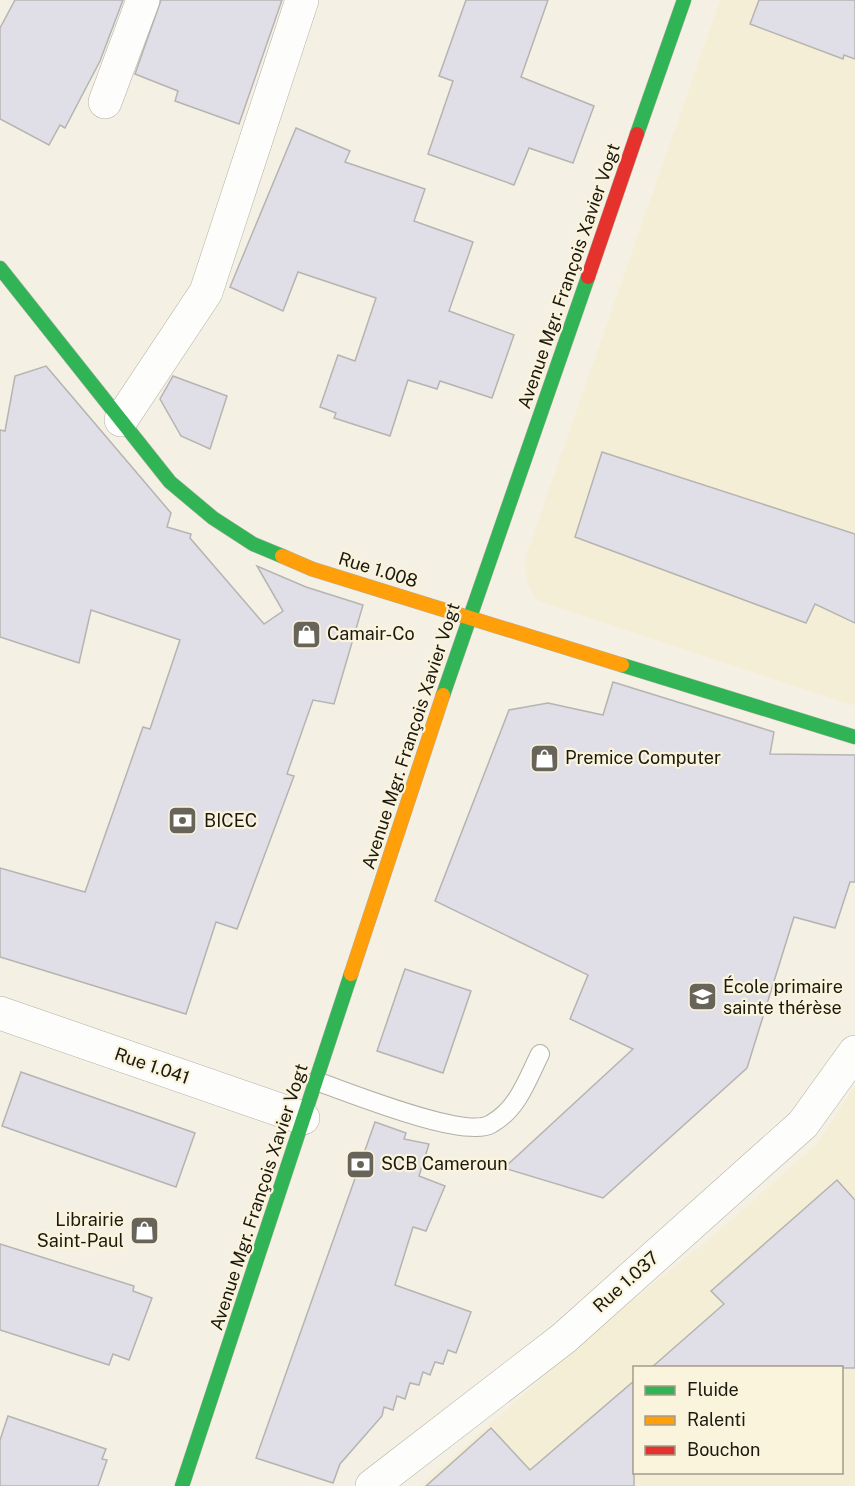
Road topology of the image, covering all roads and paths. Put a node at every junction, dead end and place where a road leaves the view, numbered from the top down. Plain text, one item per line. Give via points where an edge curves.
1 (143, 0) edge
2 (302, 0) edge
3 (684, 0) edge
4 (105, 102) dead end
5 (0, 268) edge
6 (121, 420) junction
7 (469, 617) junction
8 (855, 737) edge
9 (0, 1013) edge
10 (855, 1052) edge
11 (540, 1054) dead end
12 (316, 1081) junction
13 (303, 1118) junction
14 (182, 1486) edge
15 (372, 1486) edge

1 - 4 street
2 - 6 street via 206,292
3 - 7 main road, Avenue Mgr. François Xavier Vogt
5 - 6 main road, Rue 1.008
6 - 7 main road, Rue 1.008 via 170,482 213,518 253,544 312,569
7 - 8 main road, Rue 1.008
7 - 12 main road, Avenue Mgr. François Xavier Vogt
9 - 13 street, Rue 1.041
10 - 15 street, Rue 1.037 via 803,1124 564,1338
11 - 12 lane via 515,1104 490,1125 478,1128 438,1122
12 - 13 main road, Avenue Mgr. François Xavier Vogt
13 - 14 main road, Avenue Mgr. François Xavier Vogt

